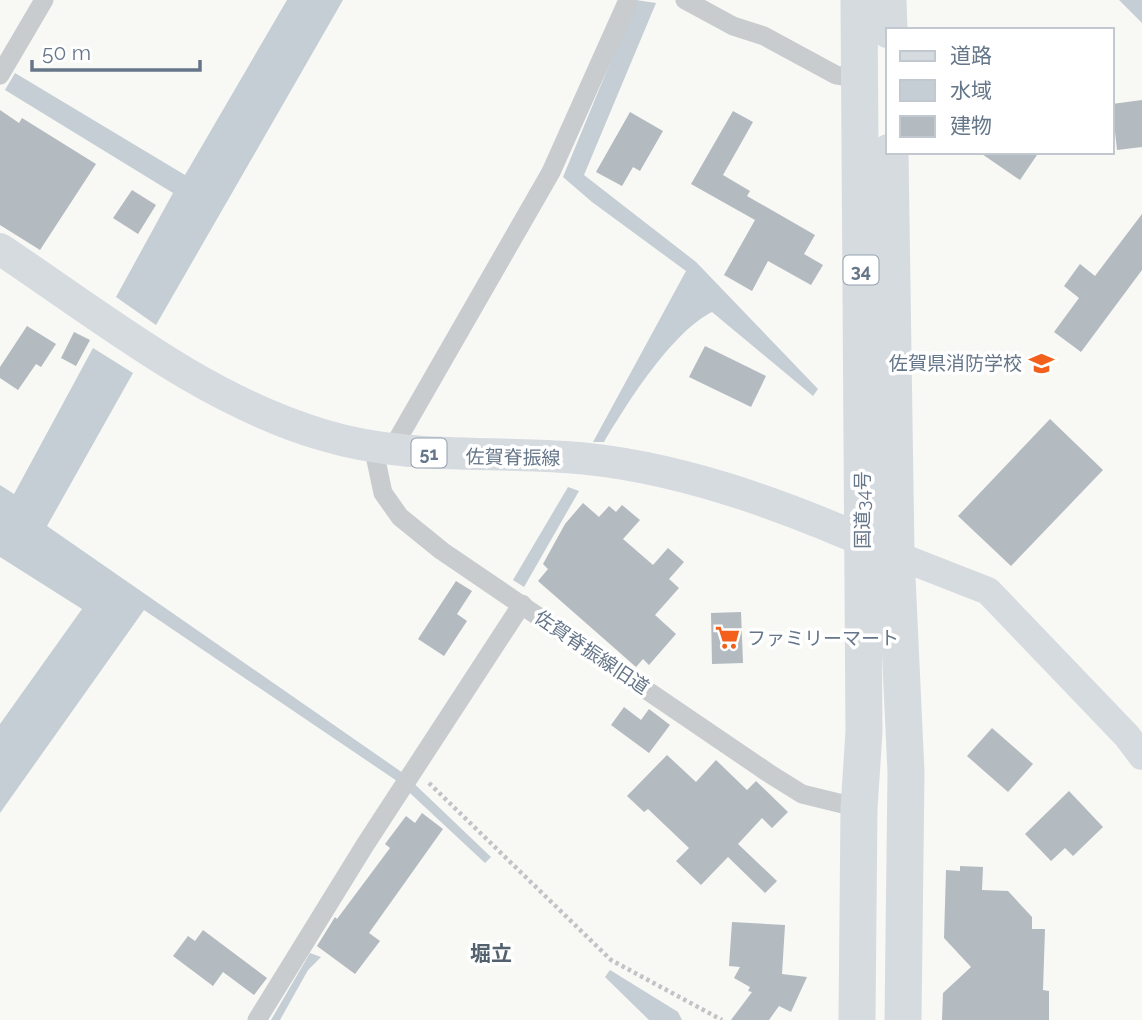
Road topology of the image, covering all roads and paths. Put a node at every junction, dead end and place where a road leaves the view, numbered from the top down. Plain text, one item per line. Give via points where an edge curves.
1 (44, 0) edge
2 (628, 0) edge
3 (685, 0) edge
4 (859, 0) edge
5 (888, 0) edge
6 (889, 28) edge
7 (4, 69) edge
8 (859, 79) junction
9 (891, 154) edge
10 (0, 249) edge
11 (383, 448) junction
12 (862, 540) junction
13 (896, 555) junction
14 (522, 604) junction
15 (1142, 756) edge
16 (416, 770) junction
17 (859, 808) junction
18 (257, 1020) edge
19 (722, 1020) edge
20 (857, 1020) edge
21 (903, 1020) edge

1 - 7 street
2 - 11 street via 551,172
3 - 8 street via 836,75
4 - 8 highway, 国道34号 / 34
5 - 6 highway
8 - 12 highway, 国道34号 / 34
9 - 13 highway, 国道34号 / 34
10 - 11 main road, 佐賀脊振線 / 51 via 205,385 323,435
11 - 12 main road, 佐賀脊振線 / 51 via 454,456 566,457 645,469 715,486
11 - 14 street, 佐賀脊振線旧道 via 383,494 400,517
12 - 13 main road, 佐賀脊振線 / 51
12 - 17 highway, 国道34号 / 34 via 864,732
13 - 15 street via 988,591
13 - 21 highway, 国道34号 / 34 via 906,774
14 - 16 street
14 - 17 street, 佐賀脊振線旧道 via 780,781 802,794
16 - 18 street
16 - 19 path via 611,960
17 - 20 highway, 国道34号 / 34

